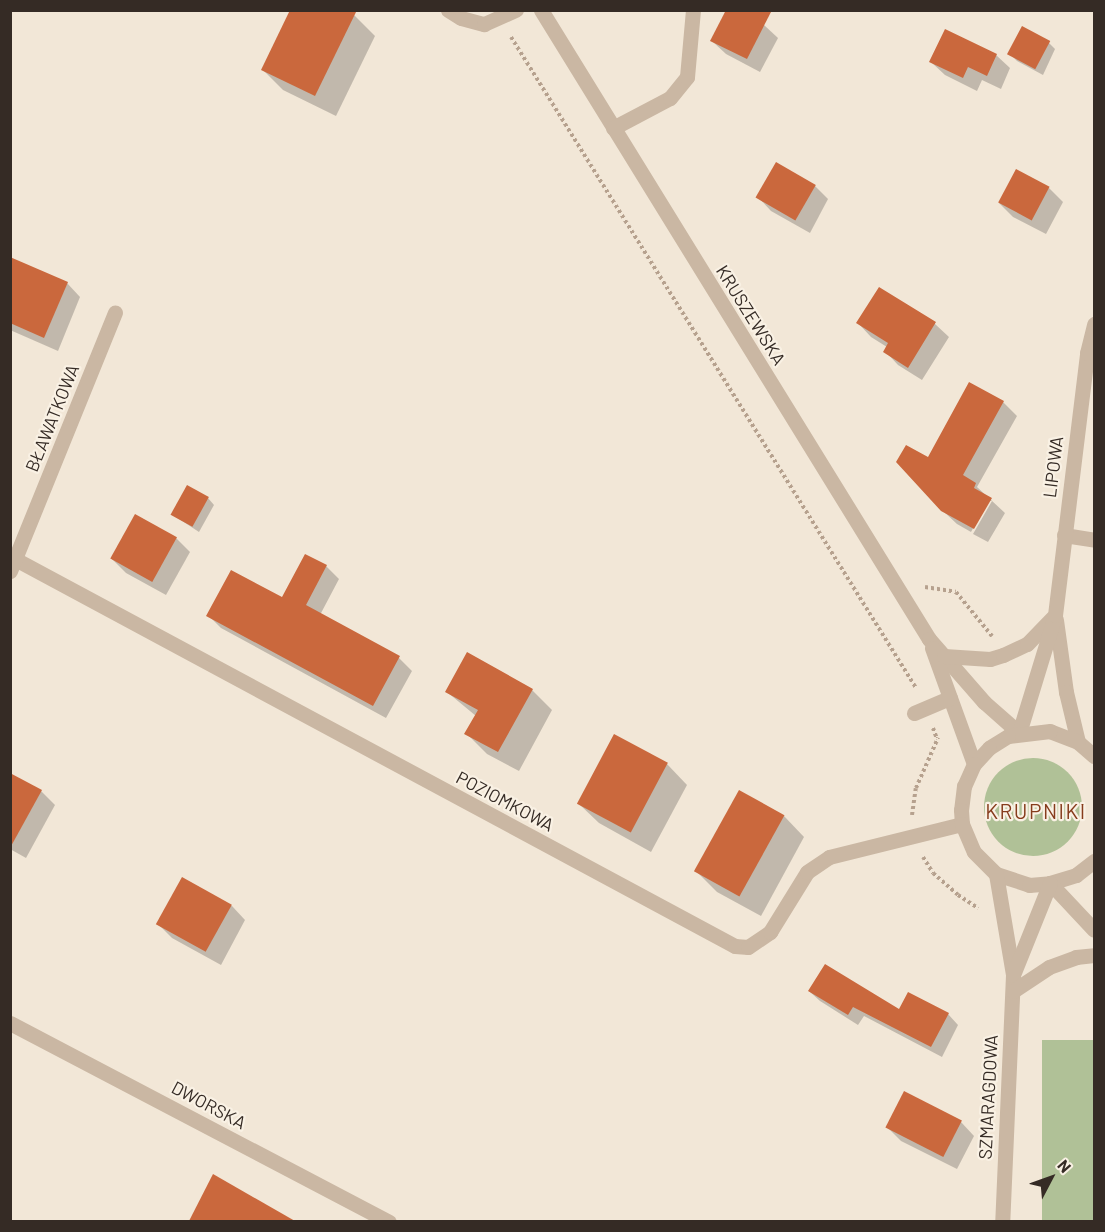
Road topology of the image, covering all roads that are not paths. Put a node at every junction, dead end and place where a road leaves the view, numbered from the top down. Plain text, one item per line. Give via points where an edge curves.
1 (448, 10) edge
2 (516, 10) edge
3 (541, 10) edge
4 (693, 10) edge
5 (613, 128) junction
6 (115, 313) dead end
7 (1095, 324) edge
8 (1064, 535) junction
9 (1095, 540) edge
10 (13, 565) edge
11 (1055, 615) junction
12 (929, 639) junction
13 (944, 656) junction
14 (950, 698) junction
15 (920, 710) road end
16 (1019, 733) junction
17 (1078, 742) junction
18 (1095, 756) edge
19 (974, 764) junction
20 (962, 824) junction
21 (1095, 861) edge
22 (996, 874) junction
23 (1050, 883) junction
24 (1095, 930) edge
25 (1095, 955) edge
26 (1013, 983) junction
27 (10, 1023) edge
28 (389, 1221) edge
29 (1002, 1221) edge

1 - 2 street via 484,24
3 - 5 street, KRUSZEWSKA
4 - 5 street via 687,77 670,98
5 - 12 street, KRUSZEWSKA
6 - 10 street, BŁAWATKOWA
7 - 8 street, LIPOWA via 1087,353
8 - 9 street
8 - 11 street, LIPOWA
10 - 20 street, POZIOMKOWA via 735,946 748,946 770,932 807,872 829,857
11 - 13 street via 1027,644 1003,655 990,659
11 - 16 street, LIPOWA
11 - 17 street, LIPOWA
12 - 13 street, KRUSZEWSKA
12 - 14 street, KRUSZEWSKA
13 - 16 street, KRUSZEWSKA via 984,702
14 - 15 street
14 - 19 street, KRUSZEWSKA
16 - 17 street via 1050,732
16 - 19 street via 989,748
17 - 18 street
19 - 20 street via 964,786
20 - 22 street via 974,852
21 - 23 street via 1076,875
22 - 23 street via 1029,885
22 - 26 street, SZMARAGDOWA
23 - 24 street
23 - 26 street, SZMARAGDOWA
25 - 26 street via 1076,957
26 - 29 street, SZMARAGDOWA
27 - 28 street, DWORSKA

